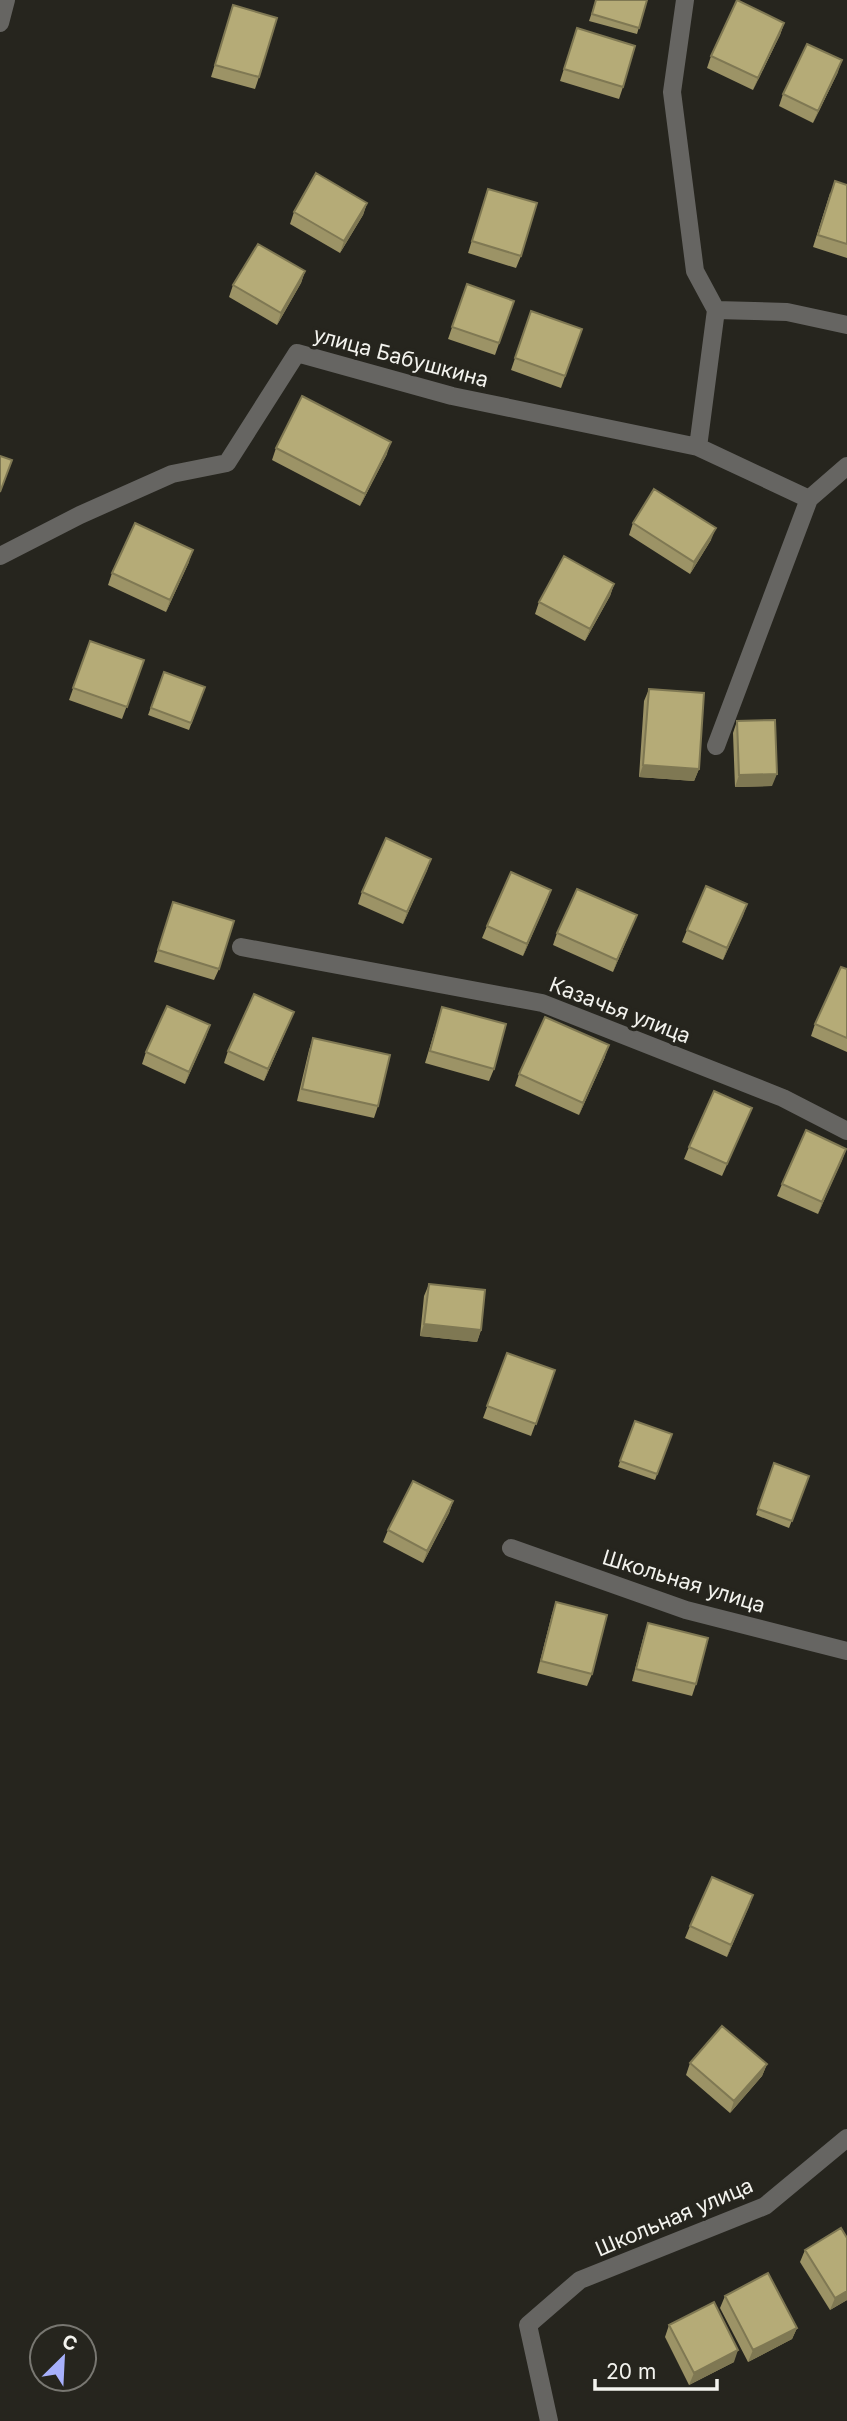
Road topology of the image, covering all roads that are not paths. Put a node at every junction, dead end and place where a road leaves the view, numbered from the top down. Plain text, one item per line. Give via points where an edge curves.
1 (6, 0) edge
2 (685, 0) edge
3 (0, 23) edge
4 (716, 310) junction
5 (847, 325) edge
6 (698, 447) junction
7 (847, 466) edge
8 (809, 499) junction
9 (0, 556) edge
10 (716, 746) dead end
11 (241, 947) dead end
12 (847, 1131) edge
13 (511, 1548) dead end
14 (847, 1651) edge
15 (847, 2138) edge
16 (549, 2421) edge

1 - 3 street
2 - 4 street via 672,92 695,271
4 - 5 street via 787,312
4 - 6 street
6 - 8 street, улица Бабушкина
6 - 9 street, улица Бабушкина via 452,396 297,353 227,463 172,474
7 - 8 street
8 - 10 street
11 - 12 street, Казачья улица via 542,1003 783,1098
13 - 14 street, Школьная улица via 686,1610
15 - 16 street, Школьная улица via 765,2206 580,2280 528,2325

